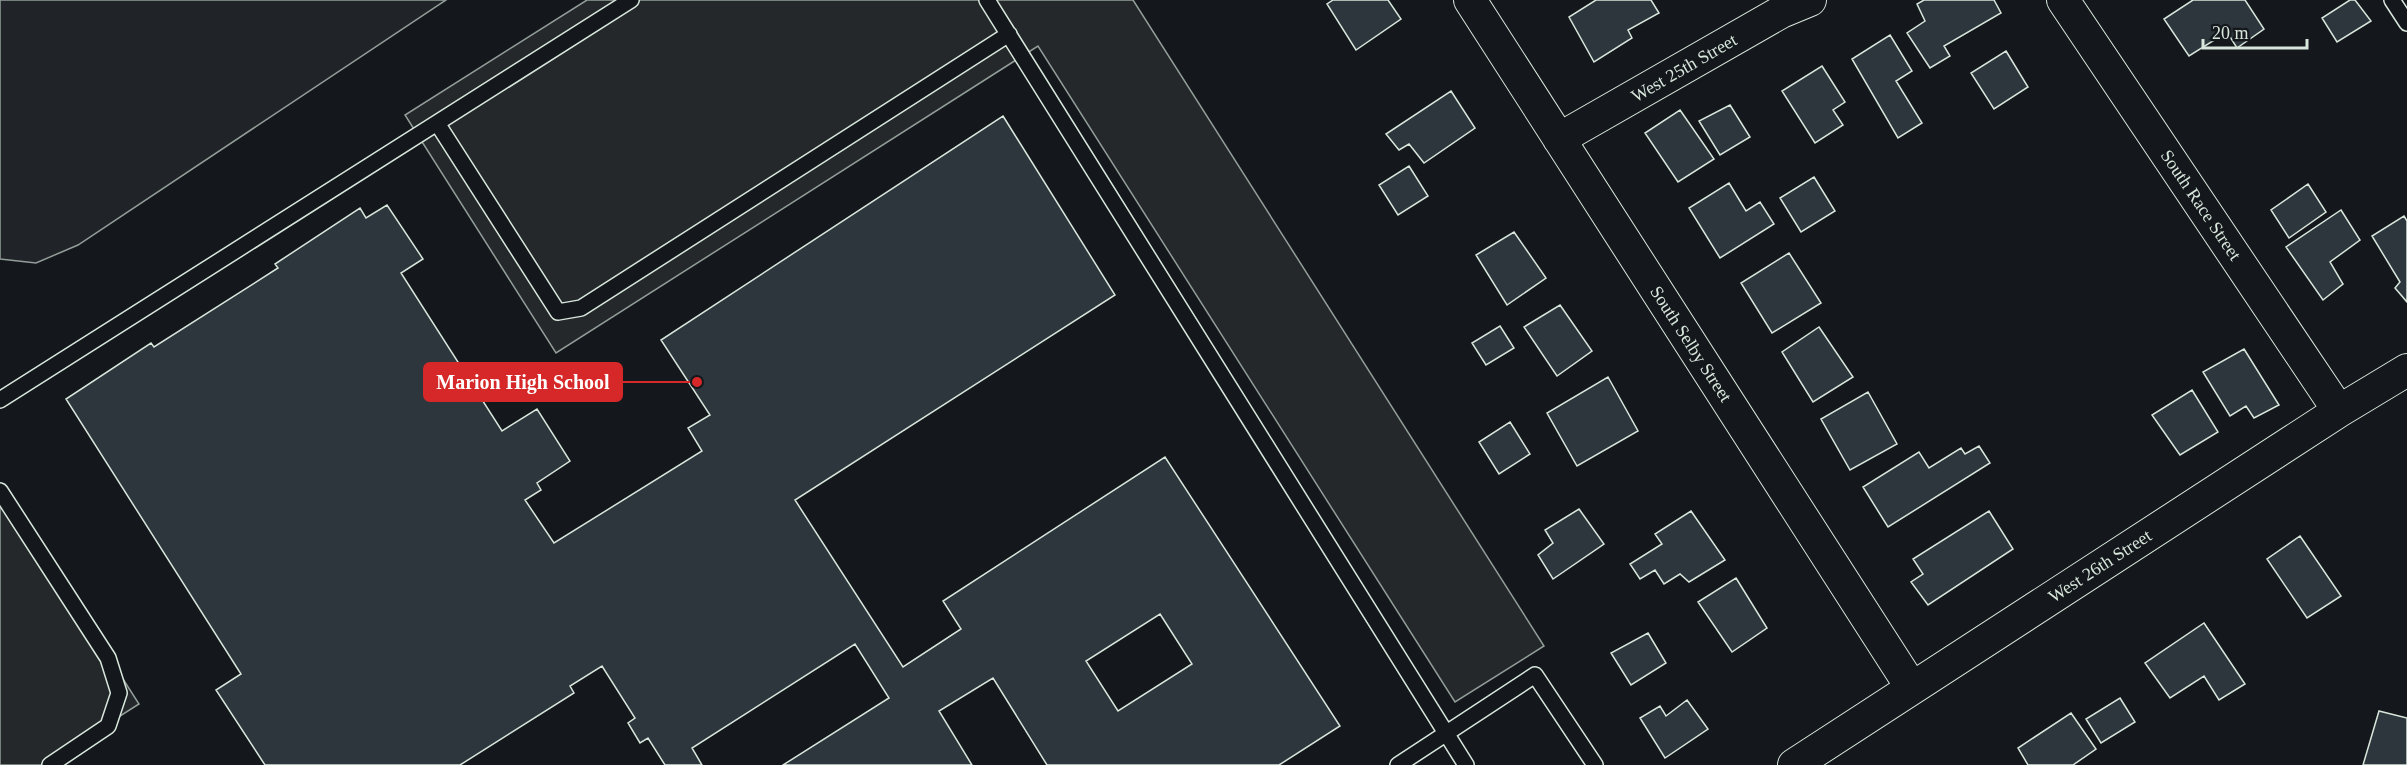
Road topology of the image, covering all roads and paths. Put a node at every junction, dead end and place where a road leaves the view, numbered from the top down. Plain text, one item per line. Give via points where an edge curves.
1 (631, 0) edge
2 (987, 0) edge
3 (1470, 0) edge
4 (1810, 0) edge
5 (2063, 0) edge
6 (2392, 0) edge
7 (1777, 6) edge
8 (2407, 23) edge
9 (1009, 34) junction
10 (437, 123) junction
11 (1559, 139) junction
12 (2407, 370) edge
13 (0, 400) edge
14 (2339, 411) junction
15 (0, 491) edge
16 (1912, 688) junction
17 (1446, 734) junction
18 (50, 765) edge
19 (1398, 765) edge
20 (1466, 765) edge
21 (1595, 765) edge
22 (1794, 765) edge

1 - 10 lane
2 - 9 lane
3 - 11 street, South Selby Street
4 - 7 street, West 25th Street
5 - 14 street, South Race Street
6 - 8 lane
7 - 11 street, West 25th Street
9 - 10 lane via 581,308 558,312
9 - 17 lane
10 - 13 lane
11 - 16 street, South Selby Street
12 - 14 street, West 26th Street
14 - 16 street, West 26th Street
15 - 18 lane via 108,658 119,693 108,726
16 - 22 street, West 26th Street
17 - 19 lane
17 - 20 lane
17 - 21 lane via 1535,675

